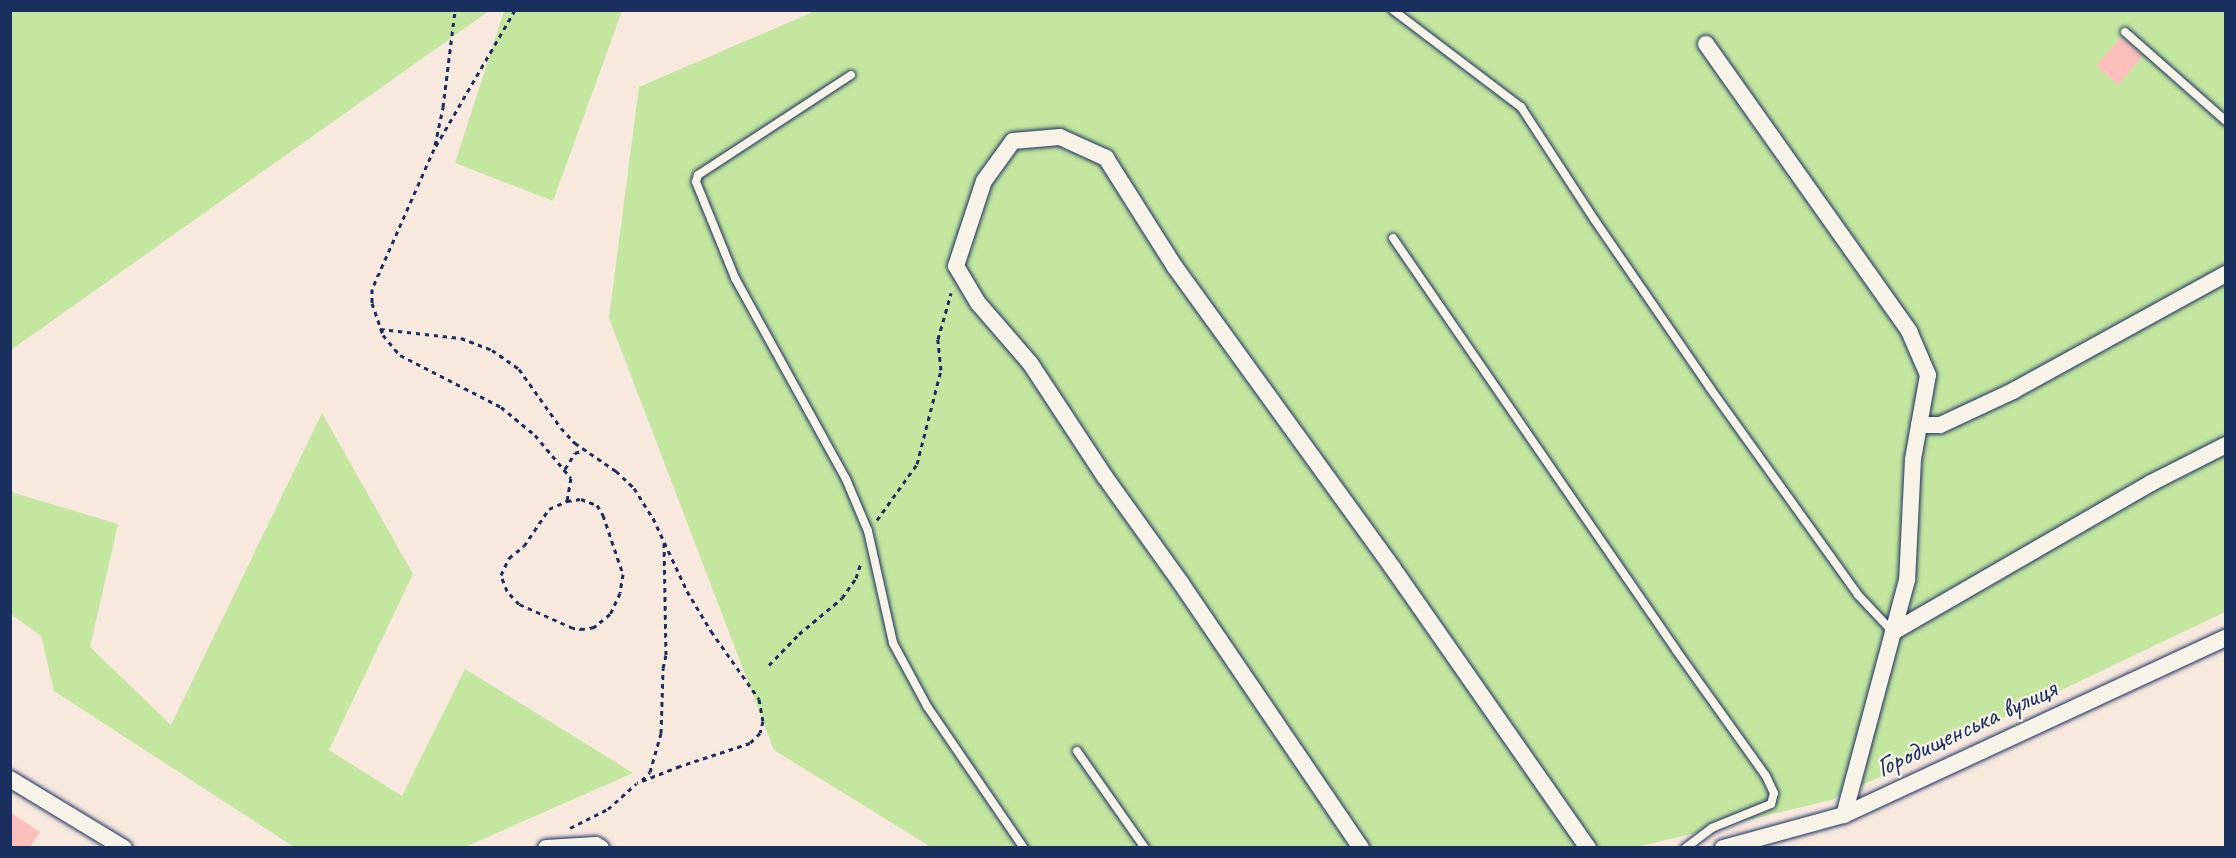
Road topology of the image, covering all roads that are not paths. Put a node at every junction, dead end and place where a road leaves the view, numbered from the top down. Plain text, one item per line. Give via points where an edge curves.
1 (1393, 10) edge
2 (2125, 32) dead end
3 (1706, 44) dead end
4 (851, 75) dead end
5 (2226, 121) edge
6 (1393, 238) dead end
7 (2226, 274) edge
8 (1918, 424) junction
9 (2226, 445) edge
10 (1893, 632) junction
11 (2226, 638) edge
12 (1077, 751) dead end
13 (10, 779) edge
14 (1844, 814) junction
15 (547, 847) edge
16 (124, 848) edge
17 (601, 848) edge
18 (1024, 848) edge
19 (1145, 848) edge
20 (1361, 848) edge
21 (1588, 848) edge
22 (1685, 848) edge
23 (1723, 848) edge

1 - 10 lane via 1521,106 1710,388 1857,595
2 - 5 lane
3 - 8 street via 1909,331 1928,375
4 - 18 lane via 698,175 696,182 735,278 846,479 868,531 893,643 927,706
6 - 22 lane via 1774,792 1771,804 1712,828
7 - 8 street via 2013,391 1940,425
8 - 10 street via 1907,580
9 - 10 street via 2151,483
10 - 14 street
11 - 14 street, Городищенська вулиця
12 - 19 lane
13 - 16 street
14 - 23 street, Городищенська вулиця
15 - 17 street
20 - 21 street via 1030,363 978,303 956,266 984,181 1013,141 1060,137 1106,158 1175,267 1392,567

